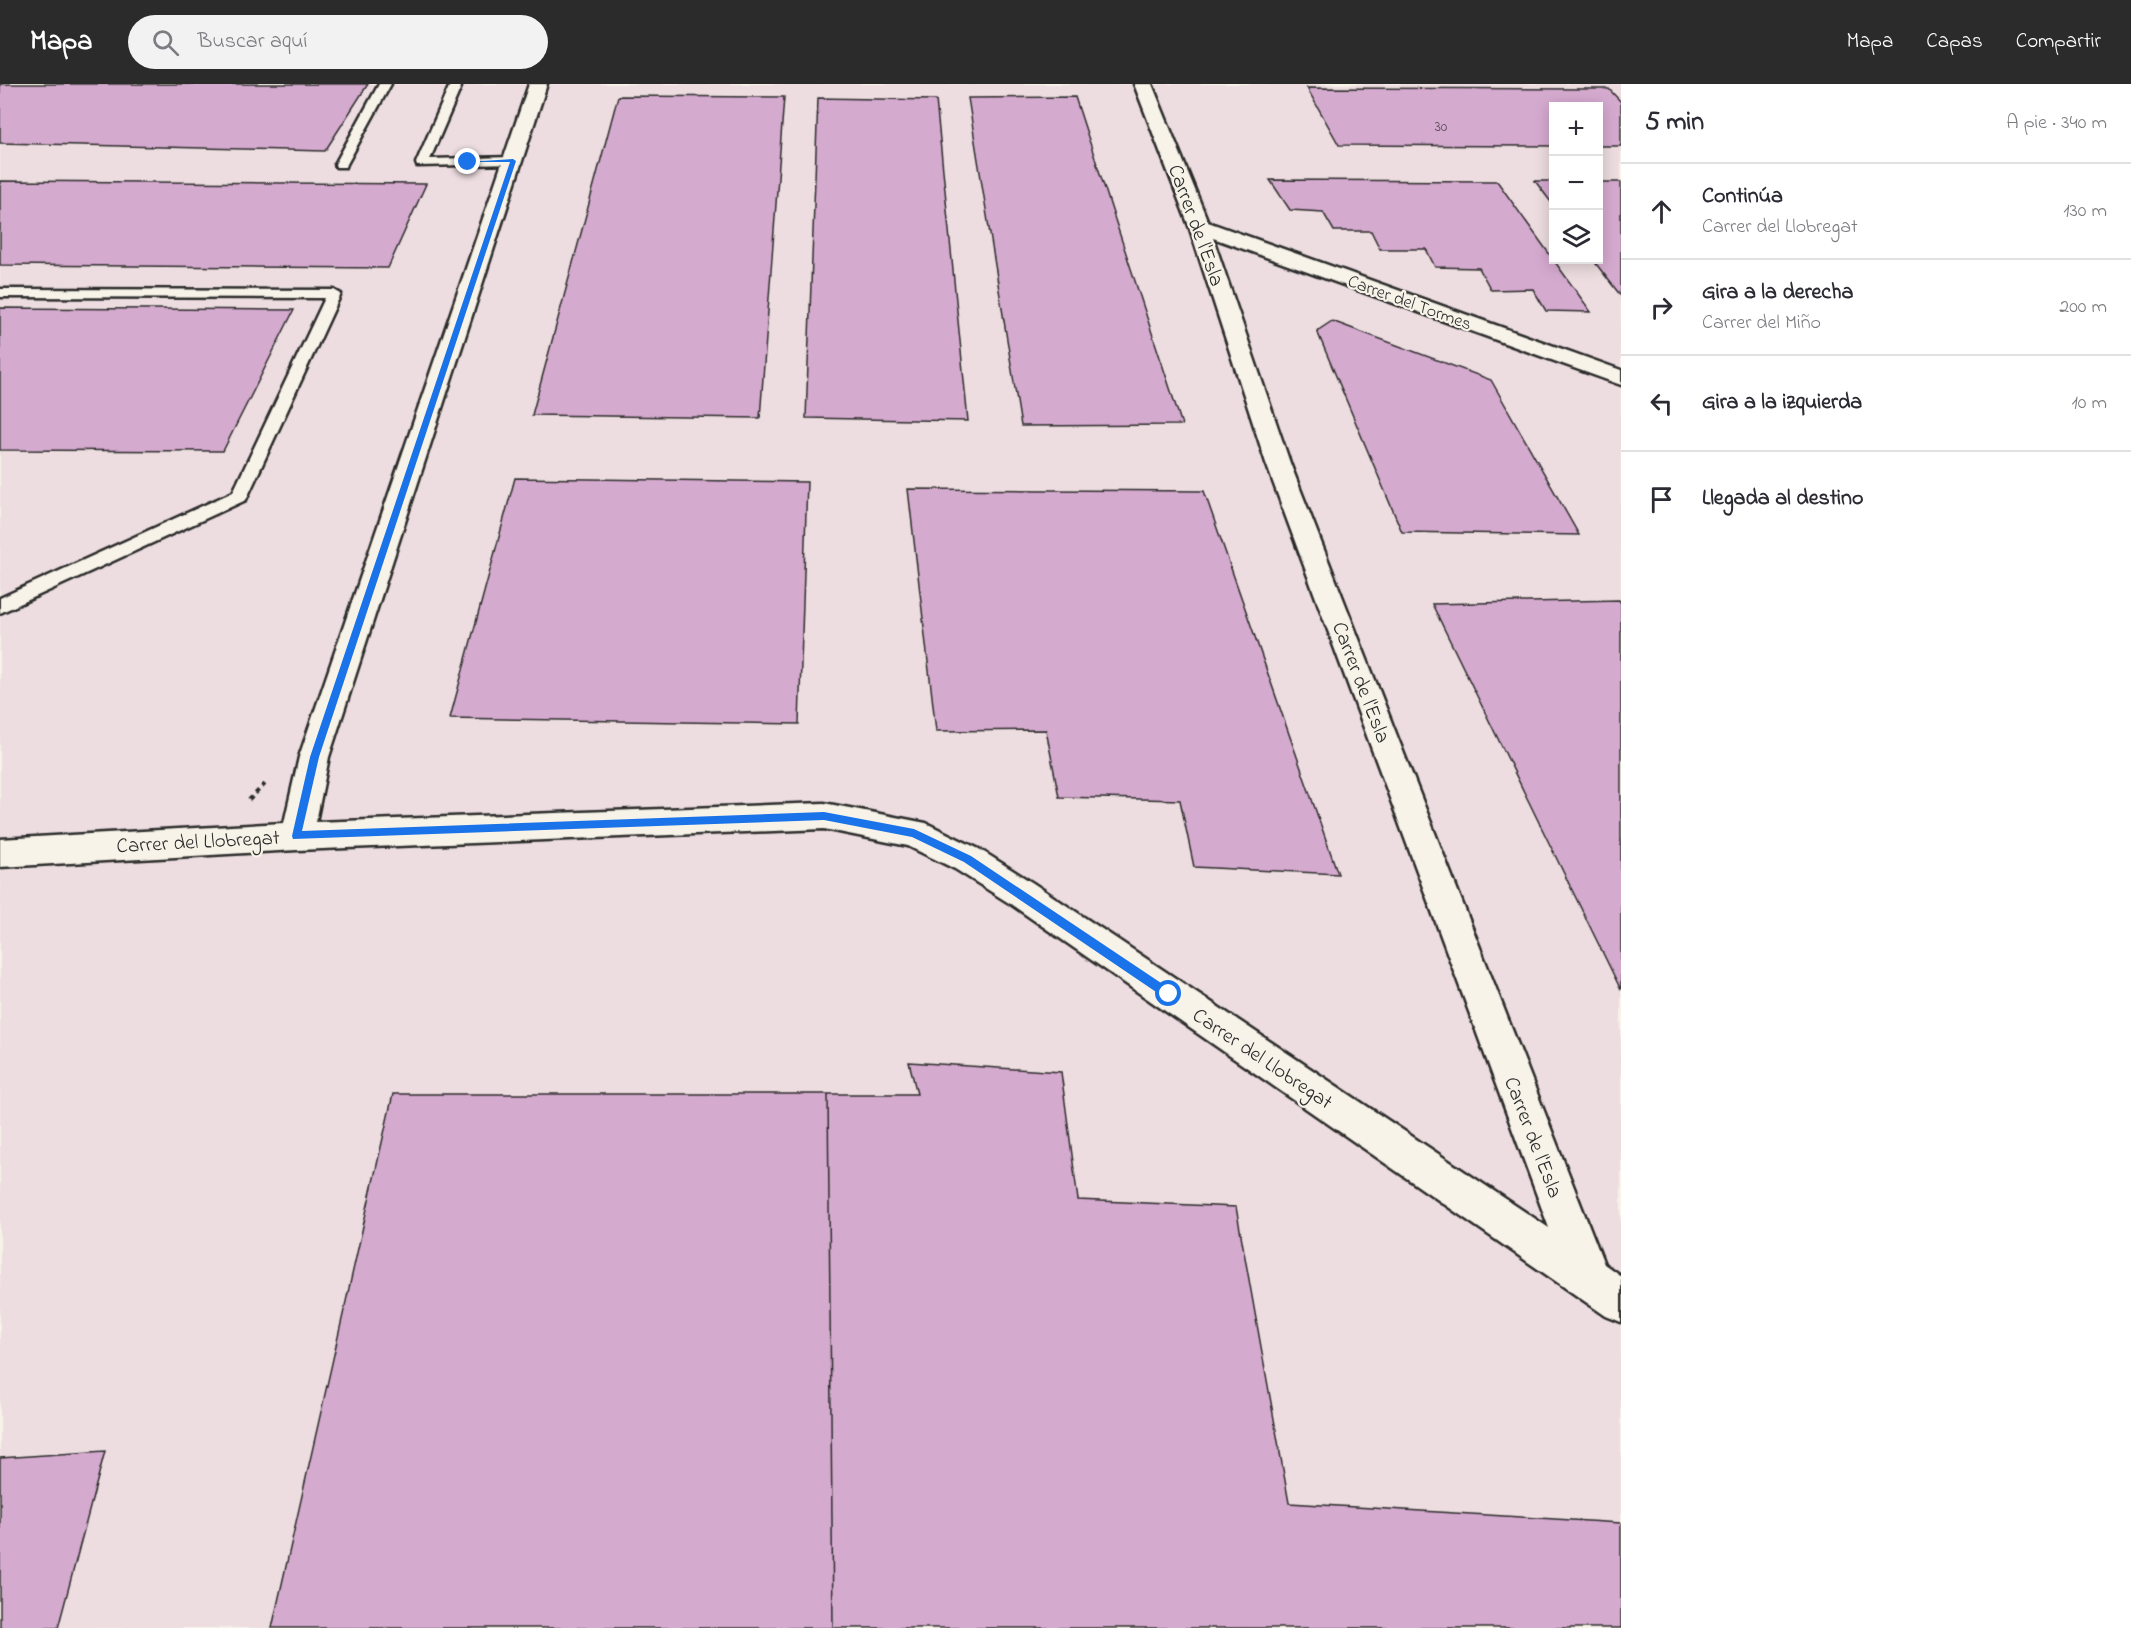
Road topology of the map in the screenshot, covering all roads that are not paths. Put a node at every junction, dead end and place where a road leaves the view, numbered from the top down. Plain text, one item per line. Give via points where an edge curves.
1 (385, 84) edge
2 (538, 84) edge
3 (1143, 84) edge
4 (455, 87) dead end
5 (513, 161) junction
6 (341, 164) dead end
7 (1199, 226) junction
8 (0, 293) edge
9 (1621, 378) edge
10 (0, 606) edge
11 (297, 836) junction
12 (0, 853) edge
13 (1588, 1278) junction
14 (1621, 1301) edge

1 - 6 lane
2 - 5 street
3 - 7 street, Carrer de l'Esla
4 - 5 lane via 422,163
5 - 11 street via 314,757
7 - 9 street, Carrer del Tormes
7 - 13 street, Carrer de l'Esla via 1278,463
8 - 10 lane via 334,294 240,496
11 - 12 street, Carrer del Llobregat
11 - 13 street, Carrer del Llobregat via 824,816 914,833 967,859 1020,893
13 - 14 street, Carrer del Llobregat

